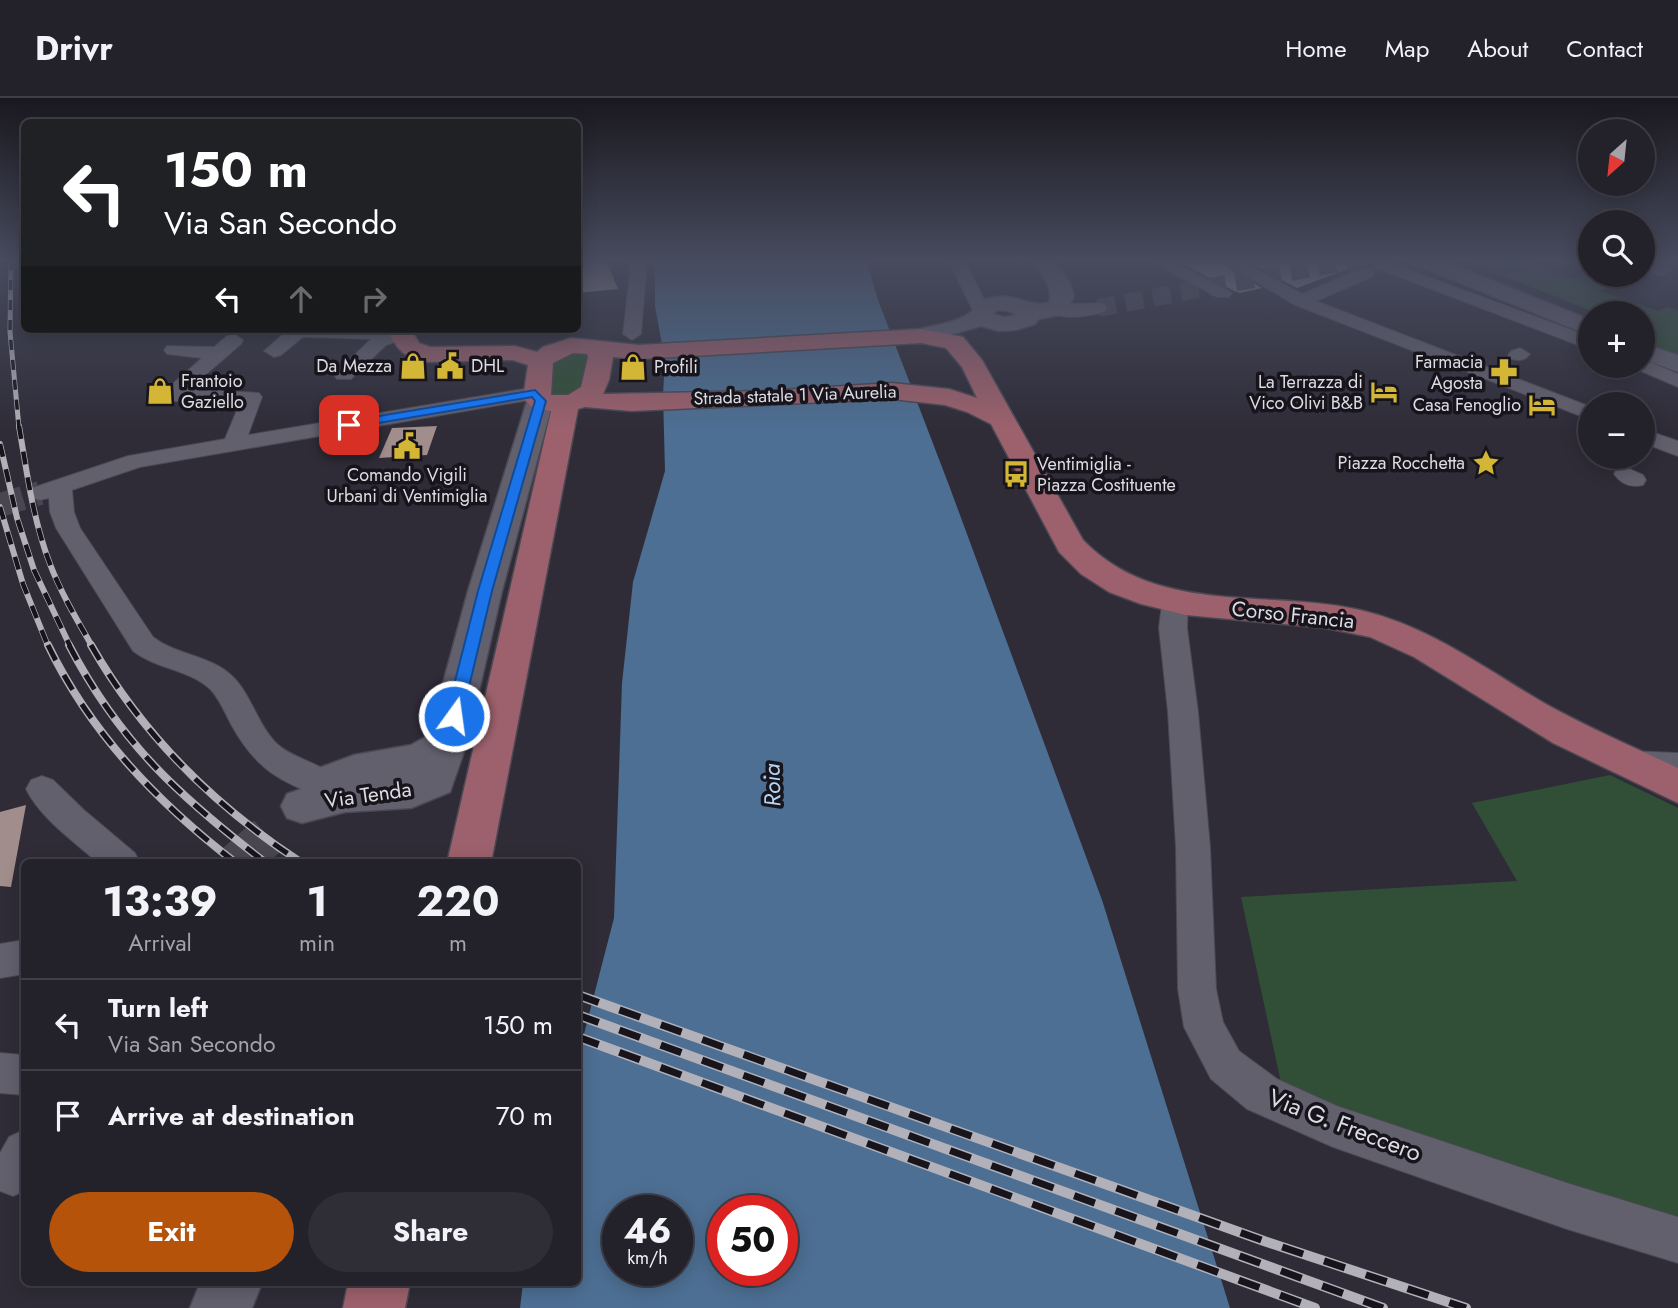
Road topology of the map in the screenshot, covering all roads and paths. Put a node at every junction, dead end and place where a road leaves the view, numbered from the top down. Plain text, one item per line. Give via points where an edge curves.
1 (640, 316) edge
2 (1028, 316) edge
3 (1346, 316) edge
4 (1513, 316) edge
5 (1558, 316) edge
6 (987, 317) junction
7 (1578, 325) edge
8 (295, 333) edge
9 (344, 333) edge
10 (377, 333) edge
11 (394, 333) edge
12 (399, 333) edge
13 (532, 333) edge
14 (537, 333) edge
15 (911, 337) junction
16 (1578, 339) edge
17 (643, 345) junction
18 (586, 347) junction
19 (174, 350) dead end
20 (274, 351) dead end
21 (499, 352) junction
22 (966, 355) junction
23 (1655, 355) edge
24 (541, 361) junction
25 (1678, 364) edge
26 (1655, 370) edge
27 (344, 374) dead end
28 (1678, 381) edge
29 (951, 392) junction
30 (572, 408) junction
31 (1578, 409) edge
32 (1002, 419) junction
33 (1655, 440) edge
34 (234, 445) junction
35 (1678, 450) edge
36 (1678, 457) edge
37 (1175, 603) junction
38 (1629, 763) junction
39 (1678, 765) edge
40 (1678, 786) edge
41 (42, 789) dead end
42 (303, 804) joint
43 (118, 859) edge
44 (470, 859) edge
45 (21, 958) edge
46 (0, 961) edge
47 (0, 1073) edge
48 (21, 1075) edge
49 (1678, 1240) edge
50 (230, 1286) edge
51 (378, 1286) edge
52 (221, 1308) edge
53 (374, 1308) edge

1 - 17 street
2 - 6 main road via 1020,323
3 - 31 street
4 - 16 street
5 - 7 main road
6 - 15 main road
6 - 22 main road
8 - 20 street
9 - 10 street
11 - 27 street
12 - 21 main road via 409,348 427,355
13 - 21 main road via 518,346
14 - 18 main road
15 - 17 main road
15 - 22 main road via 934,337
17 - 18 main road
18 - 24 main road via 552,352
18 - 30 main road via 601,355 598,376 590,394
19 - 34 street via 227,346 170,395 252,397
21 - 24 main road
22 - 29 main road via 967,375
22 - 32 main road, Corso Francia
23 - 25 main road
24 - 30 main road
26 - 28 street
29 - 30 main road, Strada statale 1 Via Aurelia via 910,390 727,401 621,414
29 - 32 main road, Strada statale 1 Via Aurelia
30 - 34 street
30 - 42 main road, Via Tenda via 485,591 439,773 428,785 411,790
30 - 44 main road via 579,443 567,486 541,516
32 - 37 main road, Corso Francia via 1070,545 1094,568 1136,590
33 - 35 street
34 - 42 street via 136,457 50,490 68,528 135,635 156,654 203,670 222,683 266,753 290,769
35 - 36 street via 1671,454
37 - 38 main road, Corso Francia via 1324,615 1403,636 1533,714
37 - 49 street, Via G. Freccero via 1172,628 1193,847 1197,989 1204,1027 1225,1065 1262,1094 1333,1126
38 - 39 street
38 - 40 main road, Corso Francia
41 - 43 street
45 - 46 street
47 - 48 street
50 - 52 main road
51 - 53 main road

